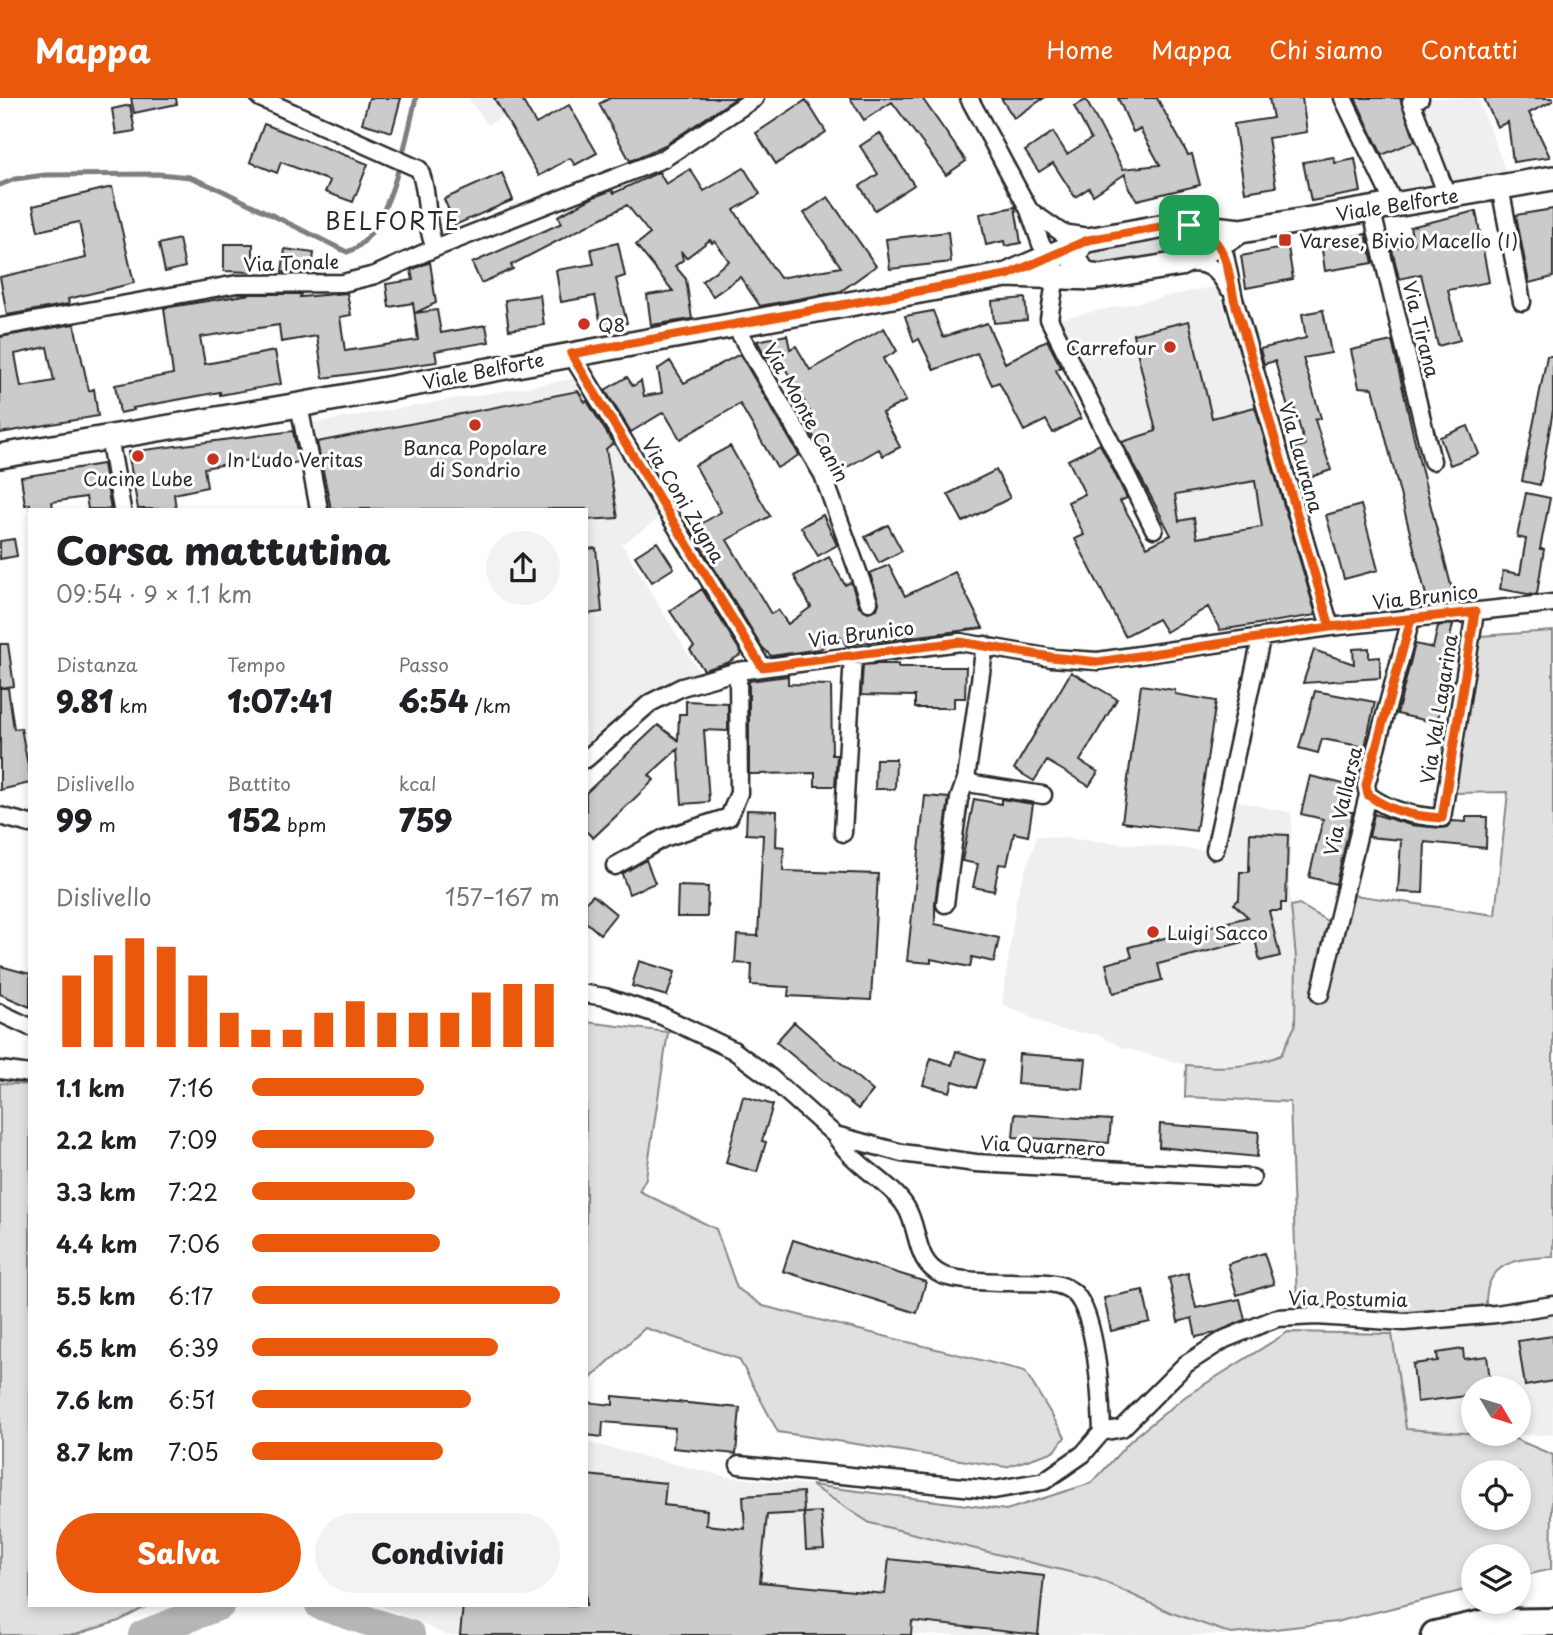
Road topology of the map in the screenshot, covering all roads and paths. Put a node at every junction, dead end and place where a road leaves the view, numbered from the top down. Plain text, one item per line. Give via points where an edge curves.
1 (260, 98) edge
2 (755, 98) edge
3 (969, 98) edge
4 (1343, 98) edge
5 (1420, 98) edge
6 (1553, 178) edge
7 (1500, 187) junction
8 (1447, 195) junction
9 (1383, 206) junction
10 (1028, 210) junction
11 (1183, 225) junction
12 (1241, 231) junction
13 (1092, 239) junction
14 (1218, 245) junction
15 (435, 248) junction
16 (1183, 263) junction
17 (1069, 272) junction
18 (1234, 299) junction
19 (1522, 302) dead end
20 (734, 324) junction
21 (0, 327) edge
22 (571, 354) junction
23 (299, 405) junction
24 (109, 437) junction
25 (0, 456) edge
26 (1432, 461) dead end
27 (122, 508) edge
28 (318, 508) edge
29 (1154, 529) dead end
30 (869, 602) dead end
31 (1553, 603) edge
32 (1475, 612) junction
33 (1411, 619) junction
34 (1330, 627) junction
35 (1261, 639) junction
36 (985, 645) junction
37 (853, 655) junction
38 (762, 667) junction
39 (737, 671) junction
40 (588, 757) edge
41 (967, 779) junction
42 (1043, 795) dead end
43 (1368, 795) junction
44 (0, 816) edge
45 (28, 823) edge
46 (843, 833) dead end
47 (1215, 850) dead end
48 (615, 866) dead end
49 (945, 904) dead end
50 (588, 994) edge
51 (1320, 994) dead end
52 (0, 1013) edge
53 (28, 1026) edge
54 (0, 1070) edge
55 (28, 1074) edge
56 (835, 1135) junction
57 (1252, 1178) dead end
58 (1553, 1305) edge
59 (1102, 1432) junction
60 (739, 1465) dead end
61 (1553, 1622) edge
62 (1435, 1635) edge

1 - 15 street via 419,169
2 - 15 street, Via Tonale via 663,159
3 - 10 street
4 - 9 street, Via Tirana
5 - 8 street via 1411,102
6 - 7 main road, Viale Belforte
7 - 8 main road, Viale Belforte
7 - 19 street
8 - 9 main road, Viale Belforte
9 - 12 main road, Viale Belforte
9 - 26 street, Via Tirana
10 - 13 street via 1062,233
10 - 17 street via 1041,244
11 - 12 main road, Viale Belforte
11 - 13 main road, Viale Belforte
11 - 14 street via 1202,230
11 - 16 main road via 1195,246
12 - 14 main road, Viale Belforte
13 - 17 main road, Viale Belforte
13 - 17 main road via 1081,243 1074,258 1081,271
14 - 16 main road, Viale Belforte
14 - 18 street, Via Laurana via 1225,254
15 - 21 street, Via Tonale via 376,275 343,283 237,284
16 - 17 main road, Viale Belforte
16 - 18 street, Via Laurana via 1212,267
17 - 20 main road, Viale Belforte via 1007,275
17 - 29 street via 1049,319
18 - 34 street, Via Laurana
20 - 22 main road, Viale Belforte
20 - 30 street, Via Monte Canin via 823,475
22 - 23 main road, Viale Belforte
22 - 38 street, Via Coni Zugna
23 - 24 main road, Viale Belforte
23 - 28 street
24 - 25 main road, Viale Belforte
24 - 27 street
31 - 32 street, Via Brunico
32 - 33 street, Via Brunico
32 - 43 street, Via Val Lagarina via 1442,818 1411,816
33 - 34 street, Via Brunico
33 - 43 street, Via Vallarsa via 1366,785
34 - 35 street, Via Brunico
35 - 36 street, Via Brunico via 1098,662
35 - 47 street
36 - 37 street, Via Brunico via 960,642
36 - 41 street
37 - 38 street, Via Brunico
37 - 46 street
38 - 39 street, Via Brunico
39 - 40 street, Via Brunico via 682,687 650,703
39 - 48 street via 739,793 729,817 664,838
41 - 42 street
41 - 49 street via 959,799
43 - 51 street, Via Vallarsa
44 - 45 street
50 - 56 street, Via Quarnero via 663,1016 733,1050
52 - 53 street
54 - 55 street
56 - 57 street, Via Quarnero via 902,1153 976,1163
56 - 59 street, Via Quarnero via 845,1152 903,1203 915,1223 927,1265 944,1276 1055,1283 1082,1302 1100,1383
58 - 59 street, Via Postumia via 1404,1322 1277,1318 1225,1339 1186,1363 1122,1429
59 - 60 street, Via Postumia via 1083,1454 1044,1481 994,1490
61 - 62 main road via 1487,1623

